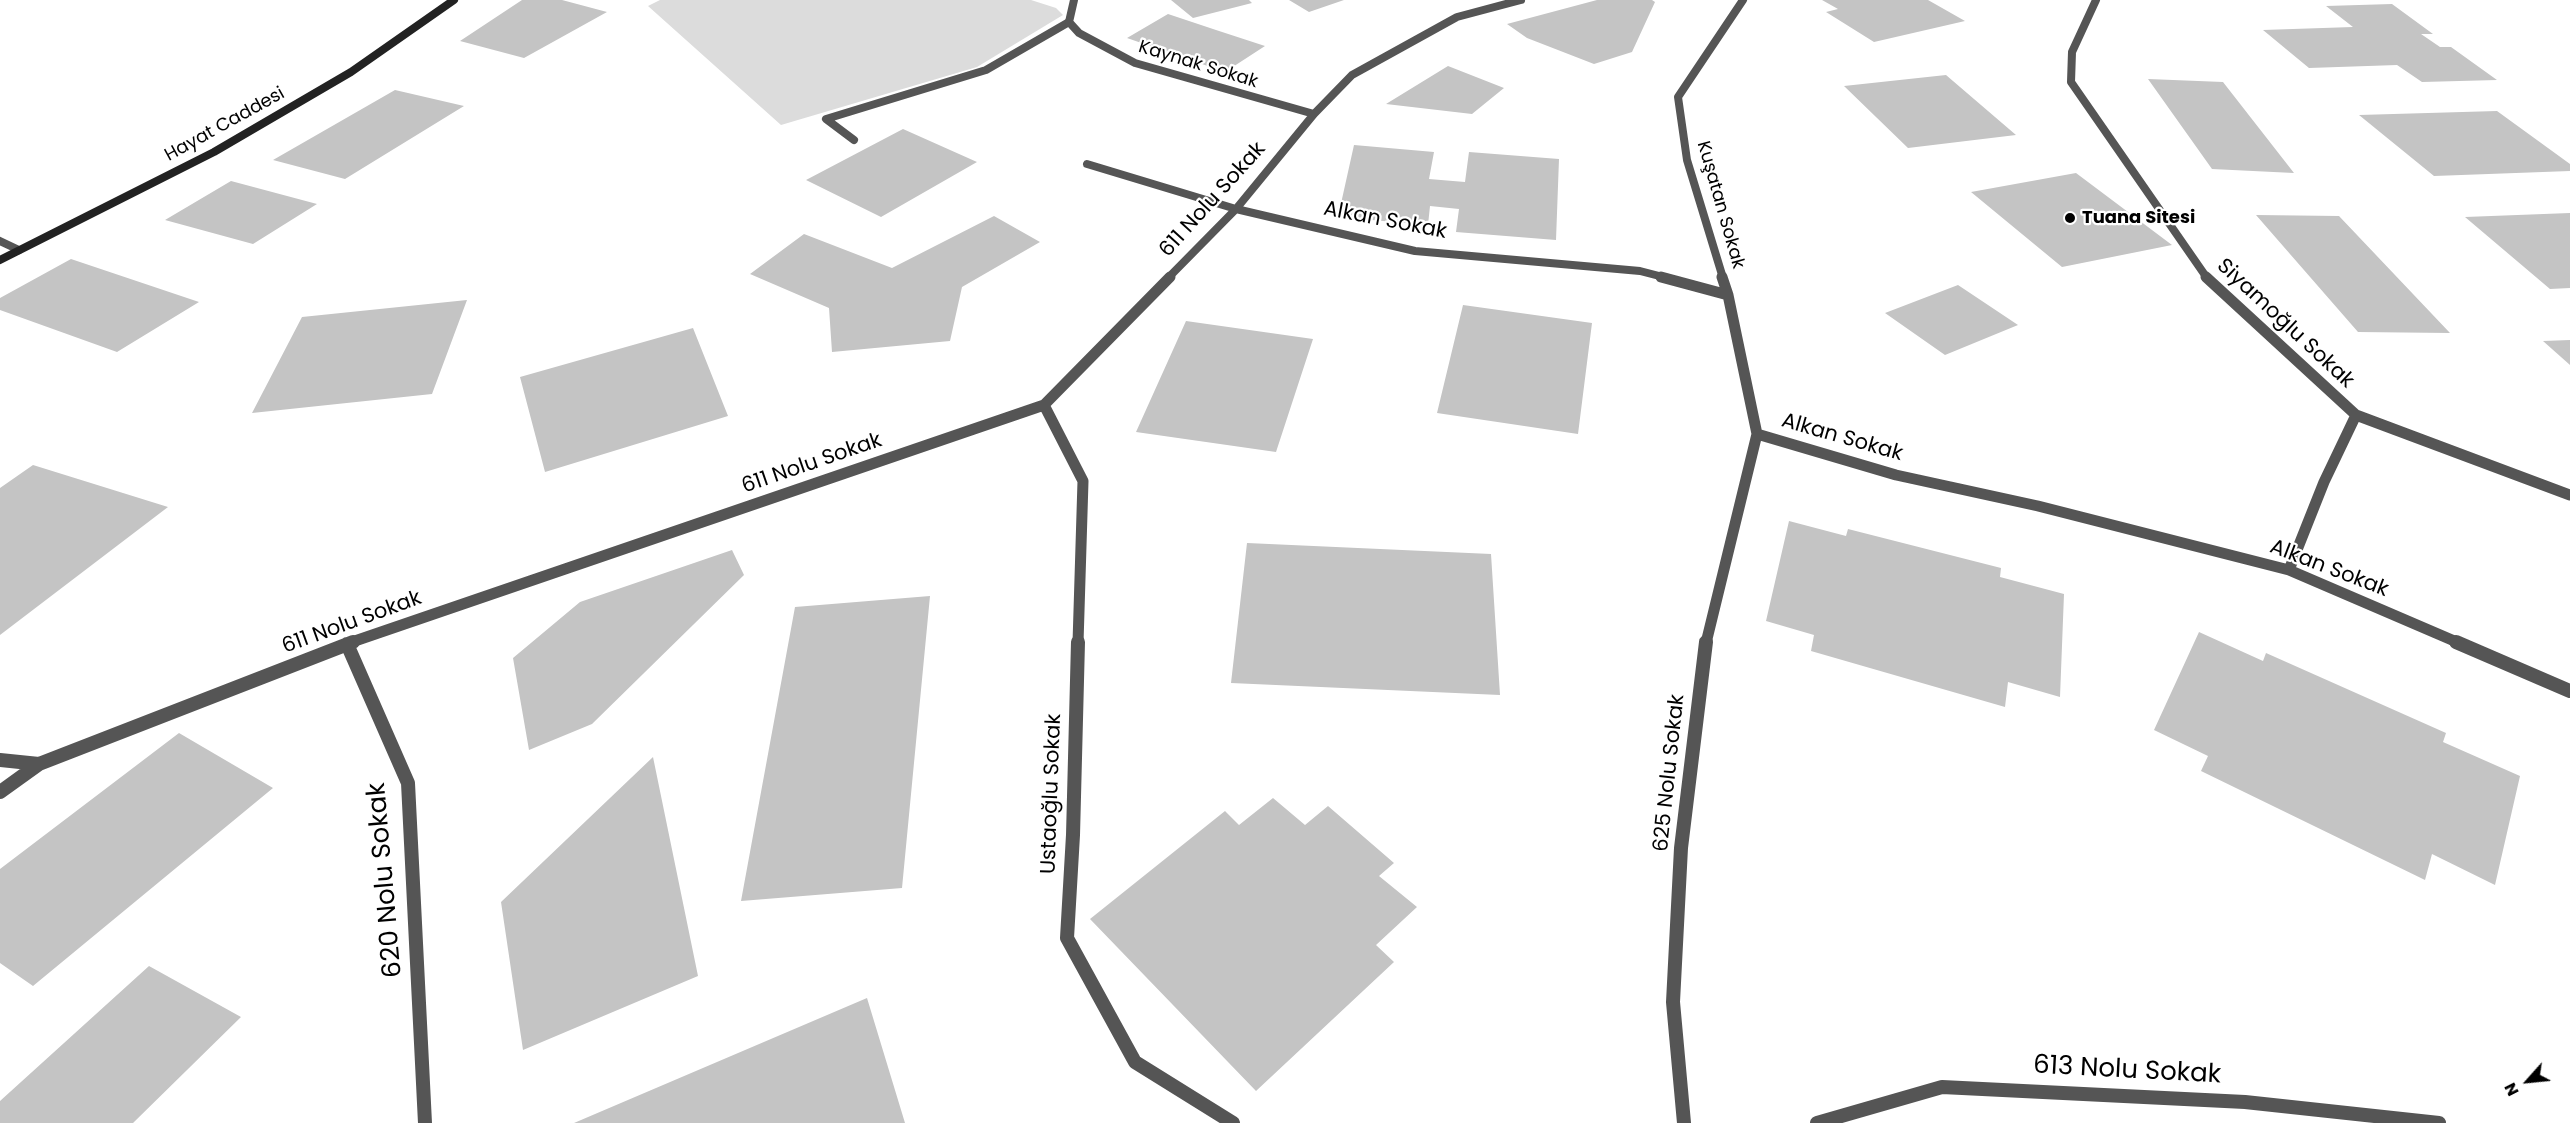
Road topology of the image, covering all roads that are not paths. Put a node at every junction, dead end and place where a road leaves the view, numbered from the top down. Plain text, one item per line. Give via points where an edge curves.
1 (454, 0) edge
2 (1074, 0) edge
3 (1521, 0) edge
4 (1743, 0) edge
5 (2096, 0) edge
6 (1069, 22) junction
7 (1314, 114) junction
8 (854, 140) dead end
9 (1087, 164) dead end
10 (1236, 209) junction
11 (0, 241) edge
12 (19, 250) junction
13 (0, 260) edge
14 (1728, 295) junction
15 (1044, 405) junction
16 (2356, 415) junction
17 (1757, 434) junction
18 (2570, 495) edge
19 (2289, 570) junction
20 (347, 644) junction
21 (2570, 691) edge
22 (0, 760) edge
23 (39, 764) junction
24 (0, 792) edge
25 (425, 1123) edge
26 (1233, 1123) edge
27 (1684, 1123) edge
28 (1816, 1123) edge
29 (2439, 1123) edge

1 - 12 street, Hayat Caddesi via 351,72 214,152
2 - 6 street
3 - 7 street, 611 Nolu Sokak via 1457,17 1438,27 1352,75
4 - 14 street, Kuşatan Sokak via 1678,97 1687,160
5 - 16 street, Siyamoğlu Sokak via 2072,52 2071,82 2209,281
6 - 7 street, Kaynak Sokak via 1079,33 1135,63
6 - 8 street via 986,70 826,119
7 - 10 street, 611 Nolu Sokak
9 - 10 street, Alkan Sokak
10 - 14 street, Alkan Sokak via 1415,251 1640,271
10 - 15 street, 611 Nolu Sokak
11 - 12 street
12 - 13 street, Hayat Caddesi
14 - 17 street, Alkan Sokak
15 - 20 street, 611 Nolu Sokak
15 - 26 street, Ustaoğlu Sokak via 1083,481 1067,938 1135,1062
16 - 18 street, Siyamoğlu Sokak
16 - 19 street
17 - 19 street, Alkan Sokak via 1896,475 2038,506
17 - 27 street, 625 Nolu Sokak via 1707,632 1682,848 1673,1002
19 - 21 street, Alkan Sokak
20 - 23 street, 611 Nolu Sokak
20 - 25 street, 620 Nolu Sokak via 408,783
22 - 23 street
23 - 24 street, 611 Nolu Sokak
28 - 29 street, 613 Nolu Sokak via 1942,1087 2245,1102

